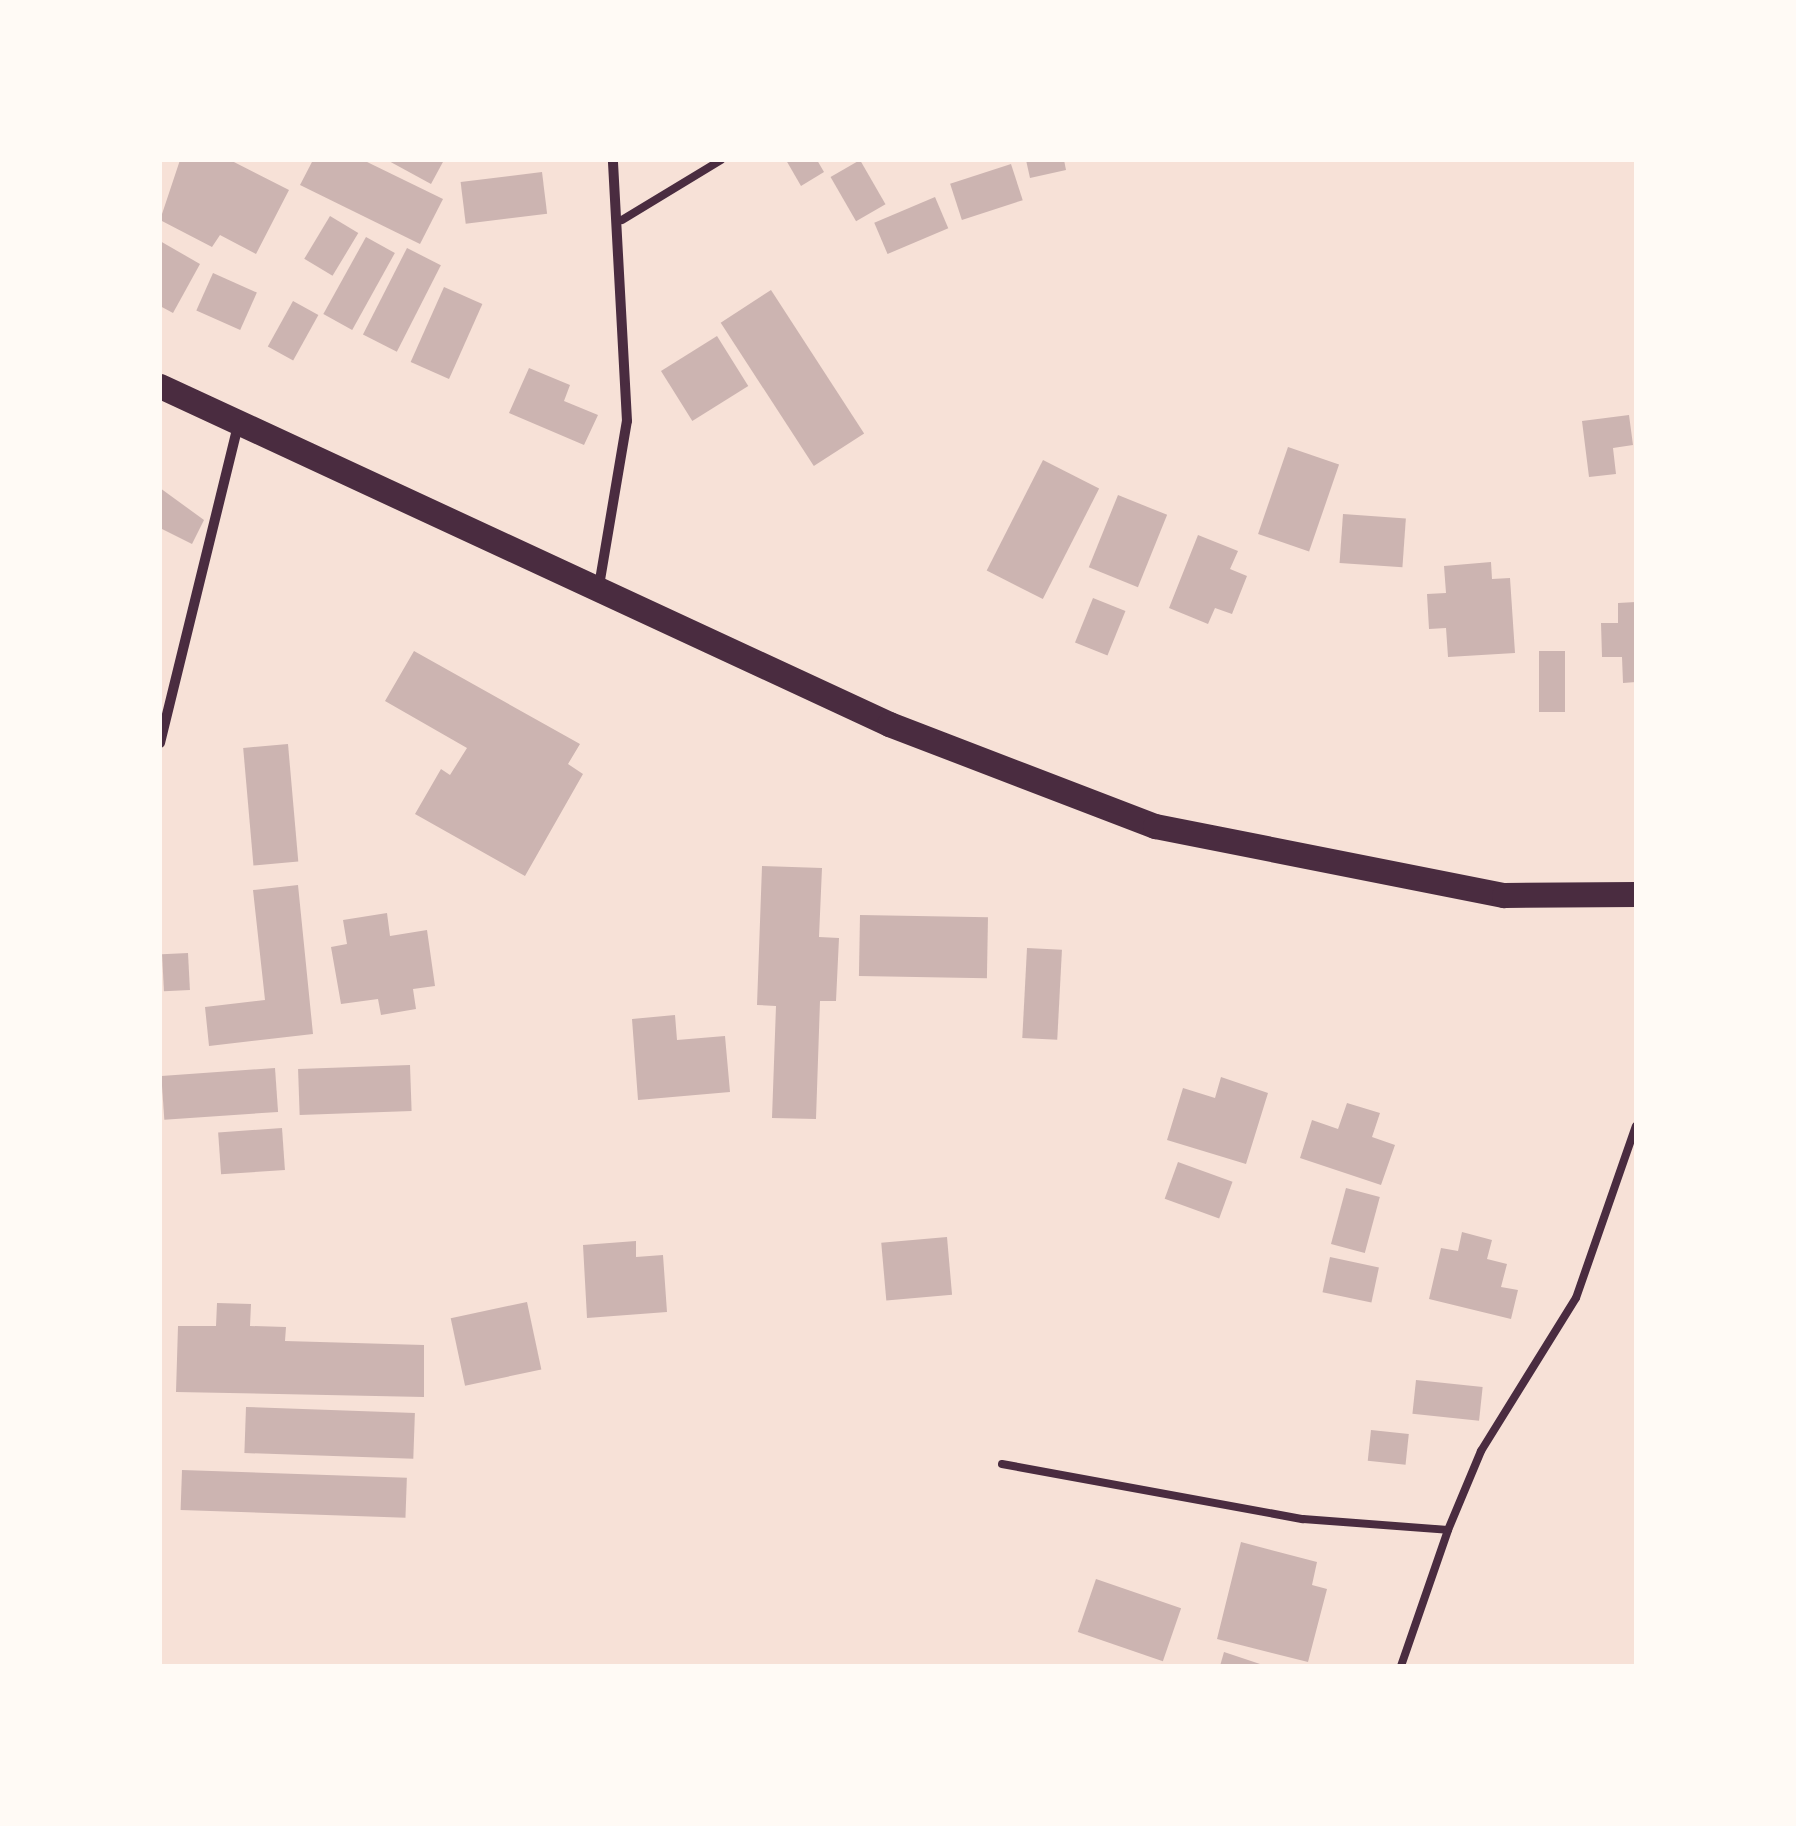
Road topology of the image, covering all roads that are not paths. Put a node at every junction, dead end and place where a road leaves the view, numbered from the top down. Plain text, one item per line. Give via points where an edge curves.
1 (613, 160) edge
2 (721, 160) edge
3 (622, 220) junction
4 (160, 386) edge
5 (240, 421) junction
6 (599, 586) junction
7 (160, 743) edge
8 (1636, 894) edge
9 (1636, 1126) edge
10 (1002, 1464) dead end
11 (1448, 1530) junction
12 (1402, 1666) edge

1 - 3 street
2 - 3 lane
3 - 6 street via 626,420
4 - 5 main road
5 - 6 main road
5 - 7 street
6 - 8 main road via 889,724 1155,826 1504,895
9 - 11 lane via 1576,1298 1482,1451
10 - 11 lane via 1302,1519
11 - 12 lane

